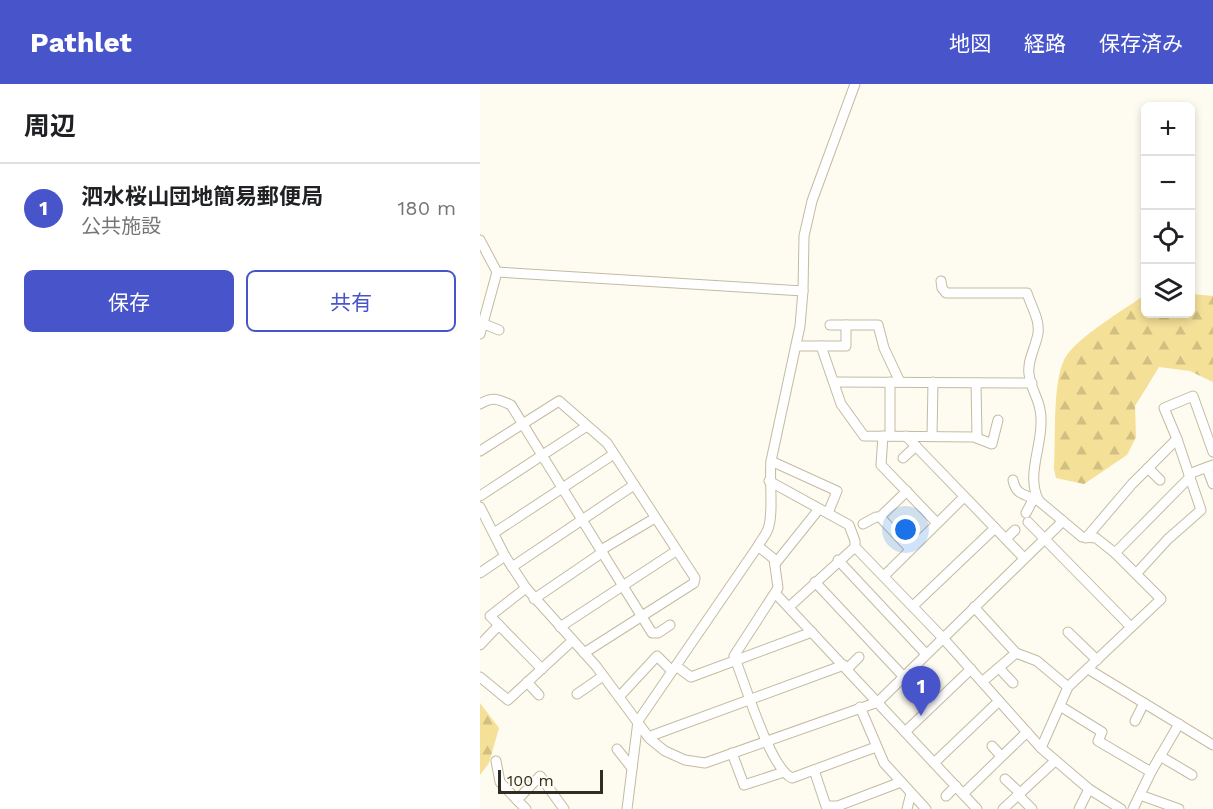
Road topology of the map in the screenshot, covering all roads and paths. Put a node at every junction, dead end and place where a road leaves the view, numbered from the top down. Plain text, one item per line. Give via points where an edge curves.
1 (855, 84) edge
2 (480, 240) edge
3 (497, 272) junction
4 (941, 281) dead end
5 (803, 291) junction
6 (484, 324) junction
7 (830, 325) dead end
8 (846, 325) junction
9 (499, 330) dead end
10 (480, 334) edge
11 (795, 346) junction
12 (821, 346) junction
13 (834, 382) junction
14 (895, 382) junction
15 (933, 382) junction
16 (1032, 382) junction
17 (976, 383) junction
18 (480, 404) edge
19 (998, 420) dead end
20 (523, 423) junction
21 (587, 426) junction
22 (887, 436) junction
23 (906, 436) junction
24 (932, 436) junction
25 (977, 438) junction
26 (1177, 439) junction
27 (916, 446) junction
28 (480, 451) edge
29 (1213, 452) edge
30 (614, 454) junction
31 (543, 455) junction
32 (903, 458) dead end
33 (771, 461) junction
34 (1210, 467) edge
35 (1148, 468) junction
36 (1190, 476) junction
37 (1013, 480) dead end
38 (1160, 480) dead end
39 (769, 482) junction
40 (1213, 484) edge
41 (634, 485) junction
42 (562, 487) junction
43 (907, 491) junction
44 (480, 496) edge
45 (964, 497) junction
46 (1037, 499) junction
47 (480, 507) edge
48 (824, 511) junction
49 (880, 517) junction
50 (655, 518) junction
51 (583, 519) junction
52 (1063, 521) junction
53 (938, 523) junction
54 (863, 525) dead end
55 (994, 528) junction
56 (491, 529) junction
57 (480, 530) edge
58 (1015, 530) dead end
59 (1086, 538) junction
60 (1006, 539) junction
61 (1044, 539) junction
62 (758, 546) junction
63 (855, 547) junction
64 (910, 549) junction
65 (602, 551) junction
66 (676, 551) junction
67 (1115, 553) junction
68 (505, 556) junction
69 (1024, 558) junction
70 (838, 560) junction
71 (775, 564) junction
72 (512, 567) junction
73 (480, 573) edge
74 (1136, 574) junction
75 (884, 576) junction
76 (815, 582) junction
77 (622, 584) junction
78 (526, 588) junction
79 (776, 594) junction
80 (534, 599) junction
81 (912, 606) junction
82 (789, 607) junction
83 (974, 607) junction
84 (643, 617) junction
85 (499, 625) junction
86 (670, 626) dead end
87 (560, 627) junction
88 (1131, 627) junction
89 (812, 632) junction
90 (1068, 632) dead end
91 (942, 638) junction
92 (572, 641) junction
93 (480, 645) edge
94 (1016, 652) junction
95 (584, 653) junction
96 (926, 654) junction
97 (860, 657) dead end
98 (736, 660) junction
99 (1097, 660) junction
100 (845, 667) junction
101 (999, 668) junction
102 (542, 669) junction
103 (674, 669) junction
104 (971, 669) junction
105 (1088, 669) junction
106 (603, 676) junction
107 (903, 676) junction
108 (480, 677) edge
109 (527, 682) junction
110 (982, 682) junction
111 (1013, 683) dead end
112 (1068, 687) junction
113 (577, 694) dead end
114 (539, 695) dead end
115 (619, 697) junction
116 (751, 699) junction
117 (999, 701) junction
118 (878, 702) junction
119 (1144, 703) junction
120 (1060, 706) junction
121 (860, 708) junction
122 (638, 721) junction
123 (1135, 721) dead end
124 (1179, 724) junction
125 (905, 732) junction
126 (1027, 732) junction
127 (648, 737) junction
128 (766, 741) junction
129 (1213, 745) edge
130 (992, 746) dead end
131 (876, 747) junction
132 (1041, 748) junction
133 (617, 749) dead end
134 (732, 753) junction
135 (1002, 756) junction
136 (1160, 756) junction
137 (496, 761) dead end
138 (1055, 761) junction
139 (934, 763) junction
140 (632, 768) junction
141 (814, 770) junction
142 (1150, 771) junction
143 (784, 772) junction
144 (1192, 775) dead end
145 (1005, 779) dead end
146 (901, 782) junction
147 (1089, 789) junction
148 (959, 790) junction
149 (911, 793) junction
150 (1019, 794) junction
151 (1140, 795) junction
152 (945, 796) dead end
153 (517, 800) junction
154 (526, 809) edge
155 (564, 809) edge
156 (627, 809) edge
157 (907, 809) edge
158 (927, 809) edge
159 (977, 809) edge
160 (1003, 809) edge
161 (1032, 809) edge
162 (1078, 809) edge
163 (1121, 809) edge
164 (1133, 809) edge
165 (1179, 809) edge

1 - 5 street via 806,224
2 - 3 street
3 - 5 street
3 - 6 street
4 - 16 street via 946,293 1027,293 1038,321 1029,364
5 - 11 street
6 - 9 street
6 - 10 street
7 - 8 street
8 - 12 street via 846,346
8 - 14 street via 878,325
11 - 12 street
11 - 33 street
12 - 13 street
13 - 14 street
13 - 22 street via 841,404 864,436
14 - 15 street
14 - 22 street
15 - 17 street
15 - 24 street
16 - 17 street
16 - 46 street via 1040,403 1041,422 1033,473
17 - 25 street
18 - 20 street via 496,398 511,405
19 - 25 street via 992,444
20 - 21 street via 559,401
20 - 28 street
20 - 31 street
21 - 30 street
21 - 31 street
22 - 23 street
22 - 43 street via 881,465
23 - 24 street
23 - 27 street
24 - 25 street
26 - 29 street via 1164,408 1193,396
26 - 35 street
26 - 36 street
27 - 32 street
27 - 45 street
30 - 41 street
30 - 42 street
31 - 42 street
31 - 44 street
33 - 39 street
33 - 48 street via 837,491
34 - 36 street
34 - 40 street
35 - 38 street
35 - 59 street
36 - 67 street
36 - 74 street via 1201,510
37 - 46 street via 1020,493
39 - 48 street
39 - 62 street via 768,528
41 - 50 street
41 - 51 street
42 - 51 street
42 - 56 street
43 - 49 street
43 - 53 street
45 - 53 street
45 - 55 street
46 - 52 street
46 - 61 street via 1027,517
47 - 56 street
48 - 63 street via 849,525
48 - 71 street
49 - 54 street
49 - 64 street
50 - 65 street
50 - 66 street
51 - 65 street
51 - 72 street
52 - 59 street
52 - 61 street
53 - 64 street
55 - 60 street
55 - 81 street
56 - 57 street
56 - 68 street
58 - 60 street
59 - 67 street via 1096,538
60 - 69 street
61 - 69 street
61 - 88 street
62 - 71 street
62 - 103 street
63 - 70 street
63 - 75 street
64 - 75 street
65 - 77 street
65 - 80 street
66 - 77 street
66 - 84 street via 694,583
67 - 74 street
68 - 72 street
68 - 73 street
69 - 83 street
70 - 76 street
70 - 96 street
71 - 79 street
72 - 78 street
74 - 88 street via 1161,599
75 - 81 street
76 - 82 street
76 - 107 street
77 - 84 street
77 - 87 street
78 - 80 street
78 - 85 street via 489,616
79 - 82 street
79 - 98 street via 734,656
80 - 87 street
81 - 91 street
82 - 89 street
83 - 91 street
83 - 94 street
84 - 86 street via 654,634
84 - 95 street
85 - 93 street
85 - 102 street
87 - 92 street
88 - 99 street
89 - 98 street
89 - 100 street
90 - 99 street
91 - 96 street
91 - 104 street
92 - 95 street
92 - 102 street
94 - 101 street
94 - 112 street via 1037,662
95 - 106 street
96 - 107 street
97 - 100 street
98 - 103 street via 691,677
98 - 116 street
99 - 105 street
100 - 116 street
100 - 118 street
101 - 110 street
101 - 111 street
102 - 109 street
103 - 115 street via 657,656
103 - 122 street
104 - 110 street
104 - 125 street
105 - 112 street
105 - 119 street
106 - 113 street
106 - 115 street
107 - 118 street
108 - 109 street via 508,700
109 - 114 street
110 - 117 street
112 - 120 street
115 - 122 street
116 - 127 street
116 - 128 street
117 - 126 street
117 - 139 street
118 - 121 street
118 - 125 street
119 - 123 street
119 - 124 street
120 - 132 street
120 - 142 street via 1102,732 1098,741
121 - 128 street
121 - 131 street
122 - 127 street
122 - 140 street
124 - 129 street
124 - 136 street
125 - 139 street
126 - 132 street
126 - 135 street
127 - 134 street via 665,751 696,763
128 - 134 street
128 - 143 street
130 - 135 street
131 - 141 street
131 - 146 street
132 - 138 street
133 - 140 street
134 - 143 street via 744,785
135 - 148 street
136 - 142 street
136 - 144 street
137 - 153 street via 500,782
138 - 147 street
138 - 150 street
139 - 148 street
140 - 156 street
141 - 143 street via 792,778
141 - 146 street via 826,806 838,806
142 - 151 street
145 - 150 street
146 - 149 street
147 - 162 street
147 - 163 street
148 - 152 street
148 - 159 street
149 - 157 street
149 - 158 street
150 - 160 street
150 - 161 street
151 - 164 street
151 - 165 street
153 - 154 street
153 - 155 street via 543,772

